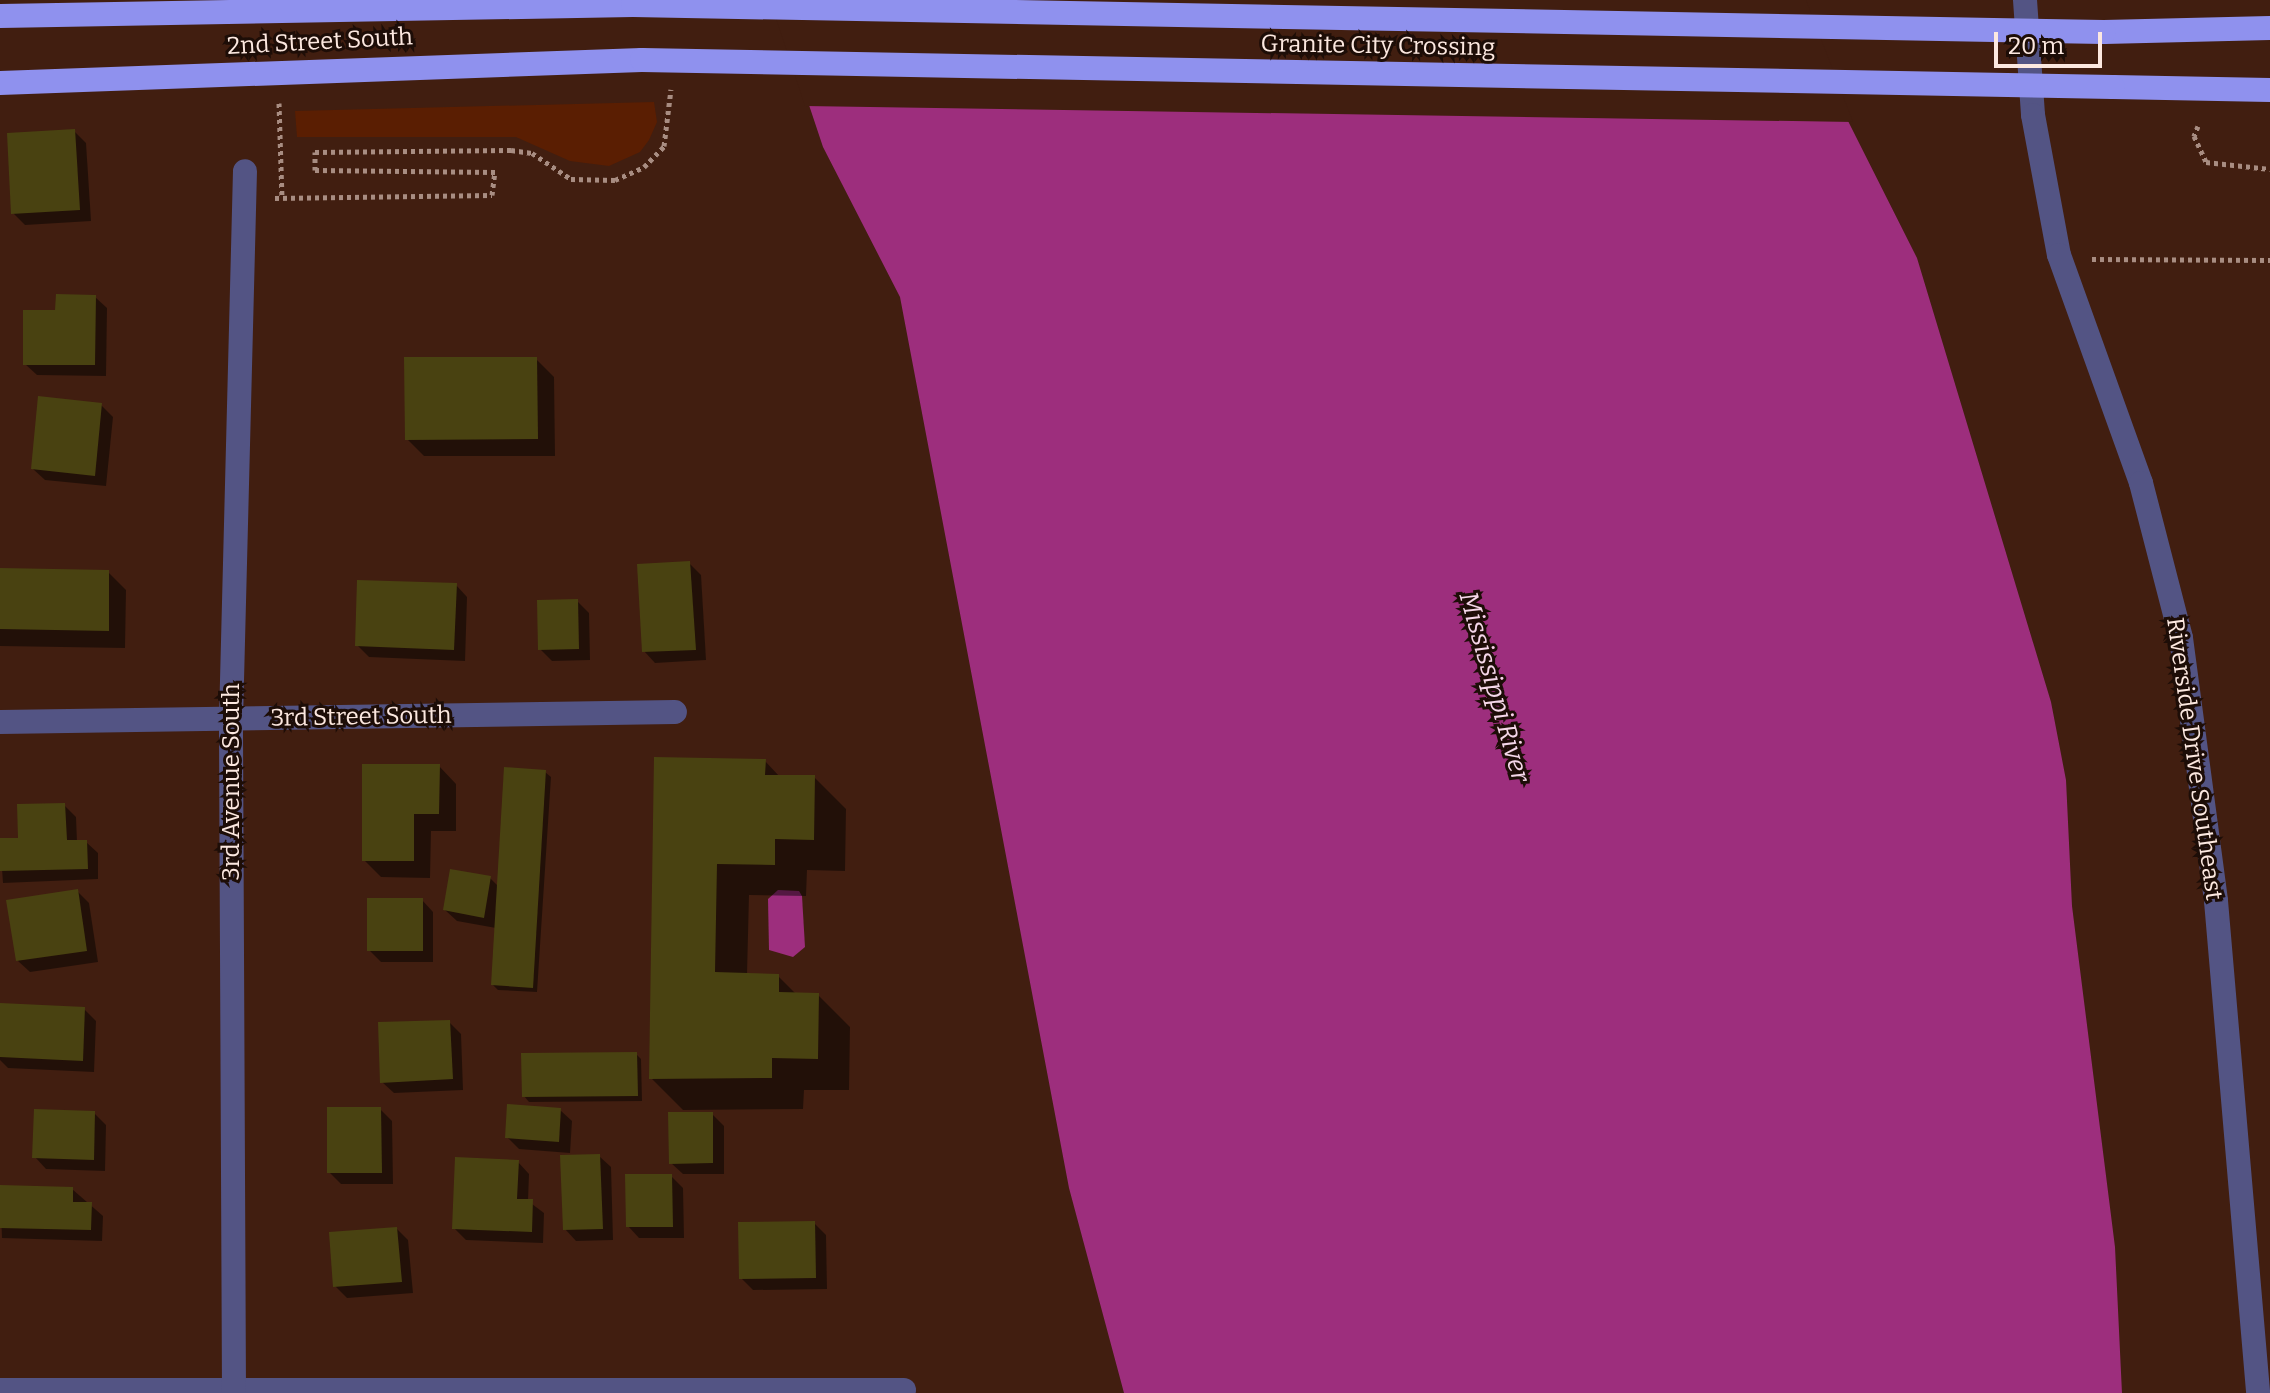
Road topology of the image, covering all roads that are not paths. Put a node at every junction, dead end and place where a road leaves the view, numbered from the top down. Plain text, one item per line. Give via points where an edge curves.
1 (2025, 0) edge
2 (0, 16) edge
3 (2270, 28) edge
4 (642, 60) joint
5 (0, 83) edge
6 (2270, 90) edge
7 (245, 171) dead end
8 (675, 712) dead end
9 (231, 720) junction
10 (0, 722) edge
11 (0, 1390) edge
12 (904, 1390) dead end
13 (234, 1392) edge
14 (702, 1392) edge
15 (2258, 1393) edge

1 - 15 street, Riverside Drive Southeast via 2033,115 2059,255 2141,483 2181,638 2216,901
2 - 3 highway, Granite City Crossing, bridge via 633,5 2104,32
4 - 5 highway, 2nd Street South
4 - 6 highway, Granite City Crossing, bridge
7 - 9 street, 3rd Avenue South
8 - 9 street, 3rd Street South
9 - 10 street, 3rd Street South
9 - 13 street, 3rd Avenue South
11 - 13 street
12 - 14 street
13 - 14 street

